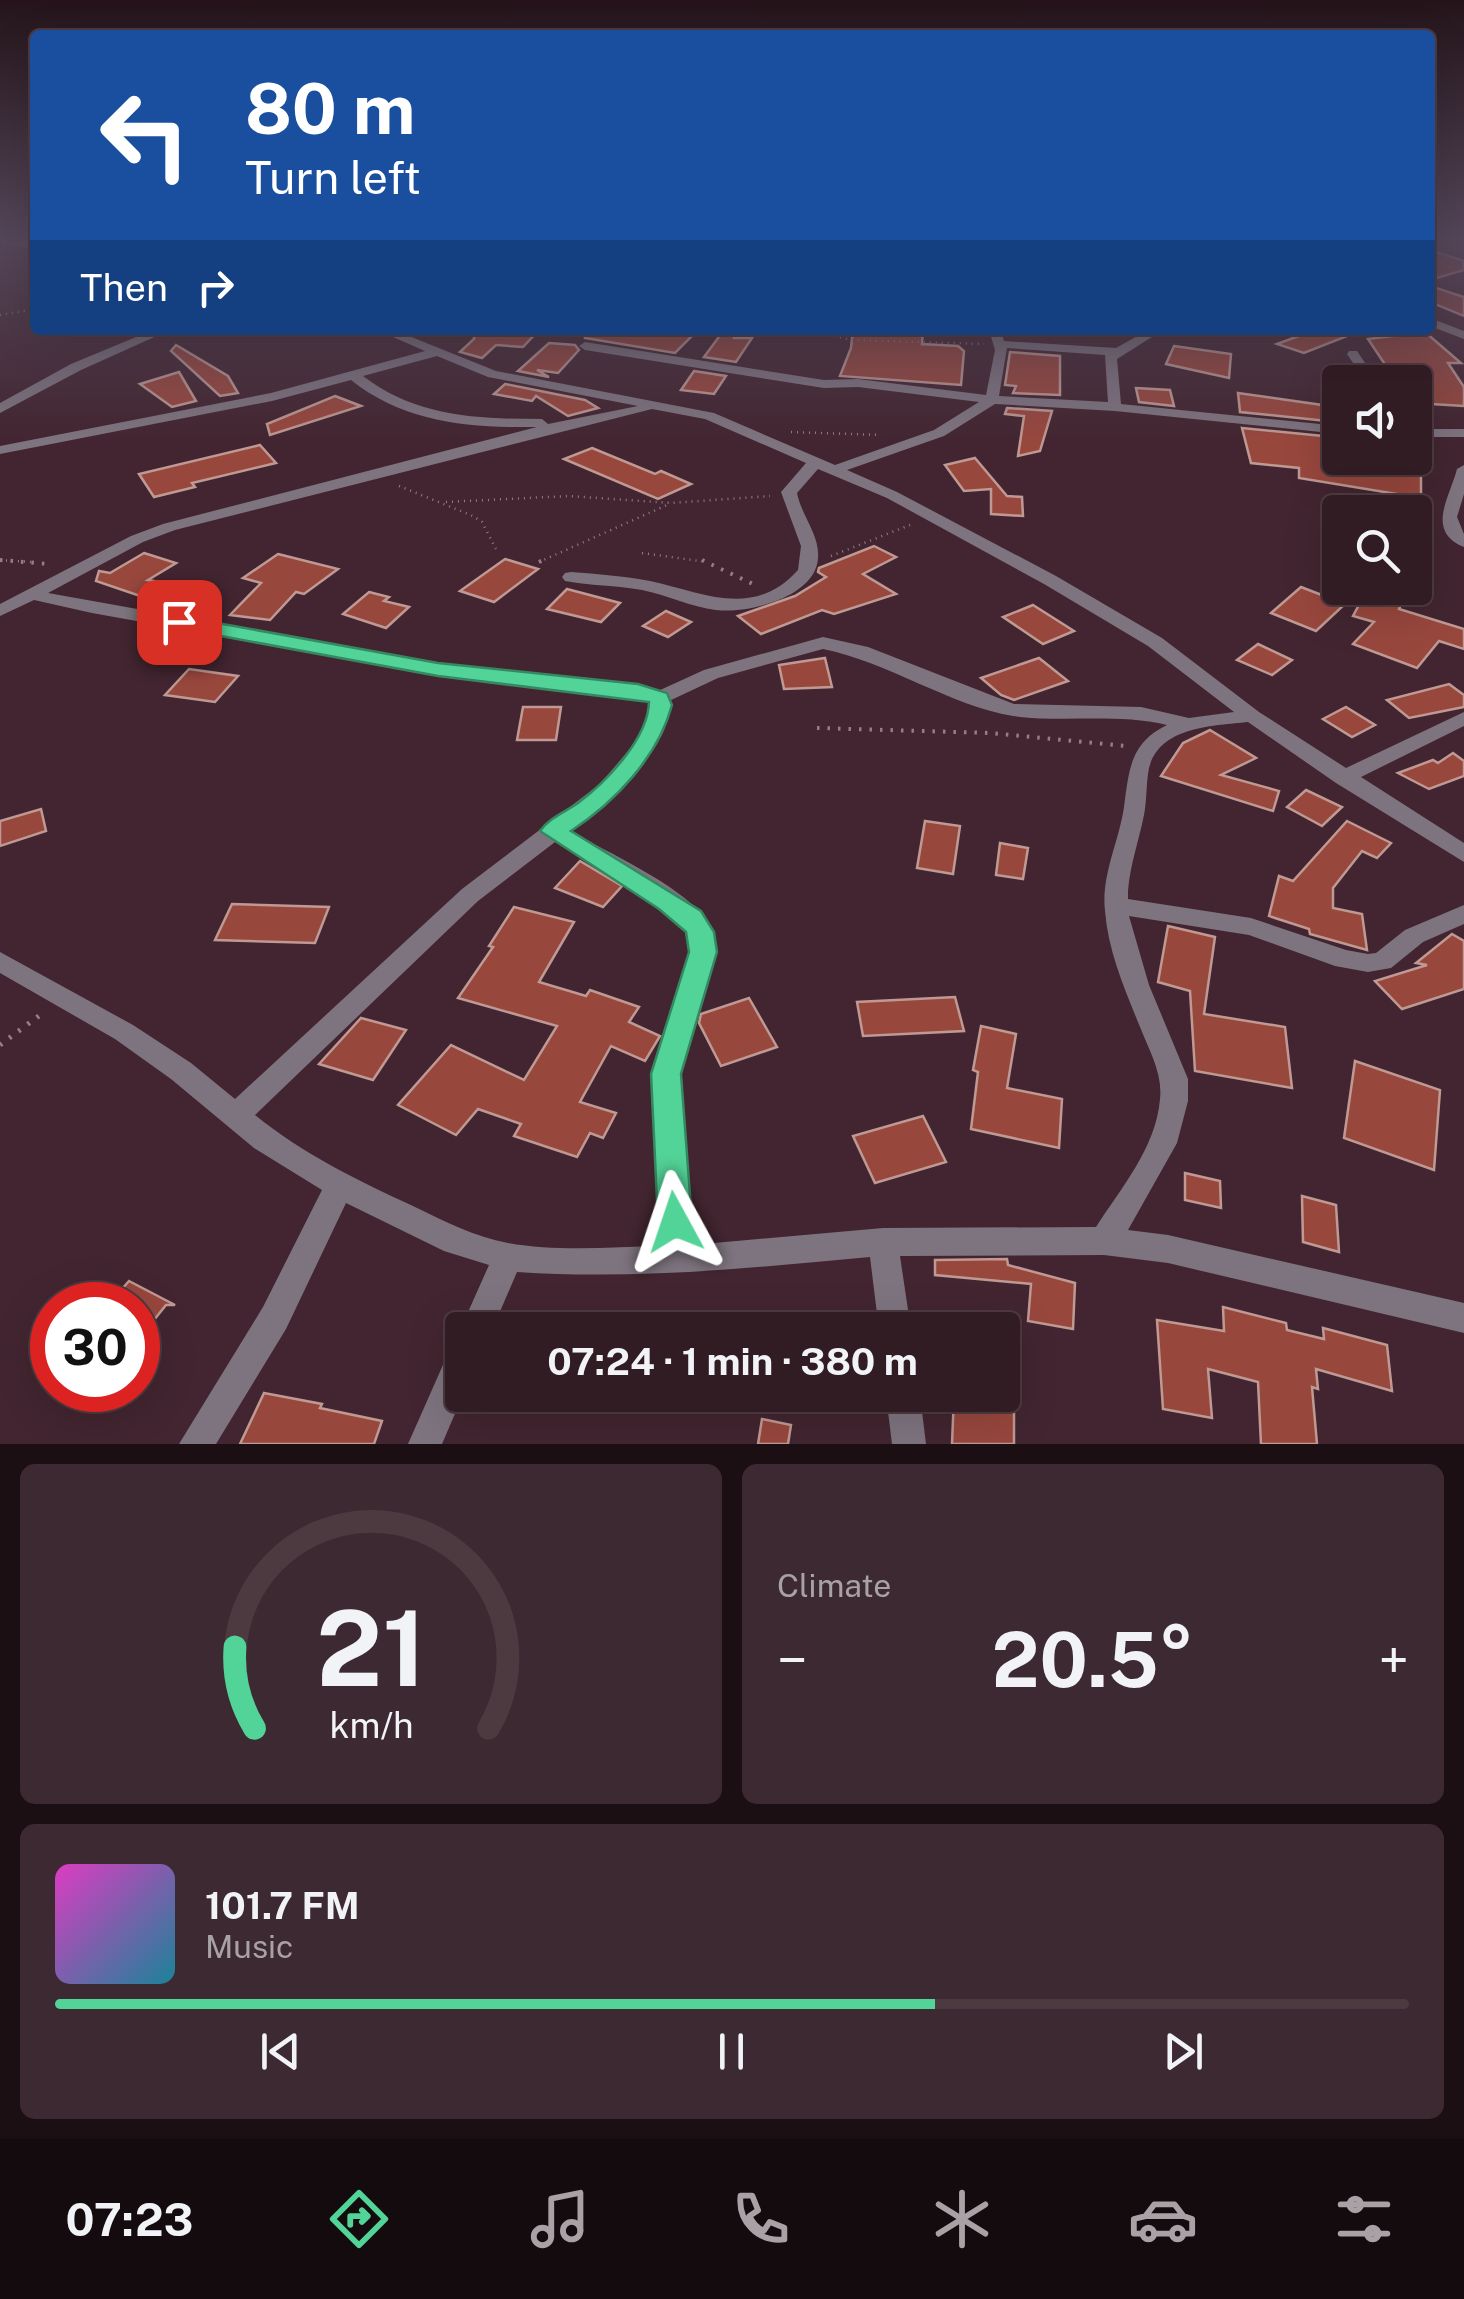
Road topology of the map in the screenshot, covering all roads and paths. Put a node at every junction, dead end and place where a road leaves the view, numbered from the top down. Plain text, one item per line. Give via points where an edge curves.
1 (30, 310) edge
2 (0, 315) edge
3 (1435, 324) edge
4 (152, 335) edge
5 (395, 335) edge
6 (830, 335) edge
7 (1148, 335) edge
8 (1464, 335) edge
9 (998, 337) edge
10 (585, 346) dead end
11 (434, 352) junction
12 (1116, 352) junction
13 (1353, 354) dead end
14 (1360, 365) edge
15 (356, 377) junction
16 (992, 400) junction
17 (1115, 407) junction
18 (682, 408) junction
19 (0, 409) edge
20 (574, 422) junction
21 (1322, 428) edge
22 (791, 432) dead end
23 (1432, 433) edge
24 (1459, 433) edge
25 (882, 435) dead end
26 (0, 450) edge
27 (1464, 466) edge
28 (823, 467) junction
29 (360, 479) junction
30 (1463, 479) edge
31 (789, 492) junction
32 (446, 502) junction
33 (672, 503) junction
34 (939, 518) junction
35 (1464, 542) edge
36 (497, 551) dead end
37 (642, 553) dead end
38 (0, 560) edge
39 (539, 562) dead end
40 (810, 563) junction
41 (84, 567) junction
42 (571, 576) dead end
43 (31, 594) junction
44 (776, 594) junction
45 (0, 611) edge
46 (659, 698) junction
47 (1252, 716) junction
48 (1464, 718) edge
49 (1189, 724) junction
50 (818, 728) dead end
51 (1146, 749) junction
52 (1343, 778) junction
53 (552, 831) junction
54 (1464, 854) edge
55 (1116, 904) junction
56 (1464, 914) edge
57 (0, 961) edge
58 (64, 997) junction
59 (0, 1045) edge
60 (236, 1115) junction
61 (339, 1186) junction
62 (1104, 1241) junction
63 (883, 1242) junction
64 (508, 1257) junction
65 (678, 1260) junction
66 (484, 1312) edge
67 (893, 1312) edge
68 (1464, 1318) edge
69 (445, 1399) edge
70 (905, 1412) edge
71 (196, 1444) edge
72 (425, 1444) edge
73 (909, 1444) edge

1 - 2 path
3 - 8 street
4 - 19 street
5 - 11 street
6 - 9 path
7 - 12 street
9 - 12 street
9 - 16 street
10 - 16 street via 824,384
11 - 15 street
11 - 18 street via 493,374
12 - 17 street via 1110,357
13 - 14 street
15 - 20 street via 394,404 457,419
15 - 26 street
16 - 17 street
16 - 28 street via 939,432
17 - 21 street
18 - 20 street
18 - 28 street
20 - 29 street
22 - 25 path
23 - 24 street
24 - 27 street
27 - 30 street
28 - 31 street
28 - 34 street
29 - 32 path
29 - 41 street via 168,527
30 - 35 street via 1446,519
31 - 33 path
31 - 40 street
32 - 33 path via 587,496
32 - 36 path via 482,522
33 - 39 path
34 - 40 path
34 - 47 street via 1156,642
37 - 44 path via 700,559
38 - 41 path
40 - 44 street via 801,578
41 - 43 street
42 - 44 street via 646,585 720,608
43 - 45 street
43 - 46 street via 438,669
46 - 49 street via 711,674 823,643 861,651 993,705 1140,713
46 - 53 street via 655,728 626,770 589,807
47 - 49 street
47 - 52 street
48 - 52 street
49 - 51 street
50 - 51 path via 995,730
51 - 55 street
52 - 54 street
53 - 60 street via 472,894
53 - 65 street via 668,902 700,932 703,952 666,1074
55 - 56 street via 1251,927 1368,963 1382,962 1434,924
55 - 62 street via 1176,1099 1156,1156
57 - 58 street
58 - 59 path
58 - 60 street via 124,1032
60 - 61 street
61 - 64 street via 455,1242
61 - 71 street via 245,1377
62 - 63 street
62 - 68 street via 1168,1249
63 - 65 street
63 - 67 street
64 - 65 street
64 - 66 street
69 - 72 street
70 - 73 street

